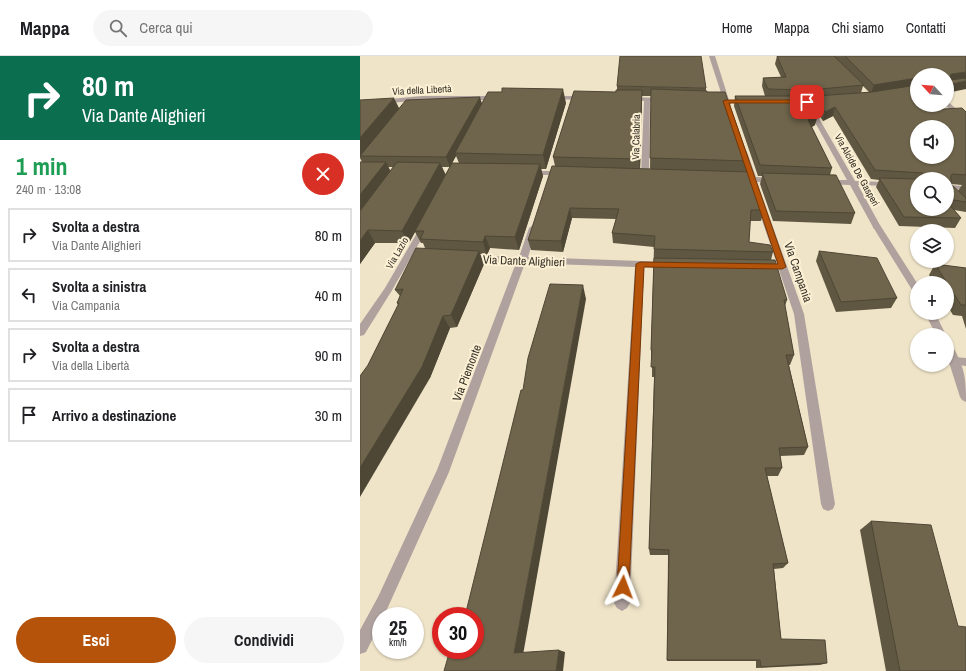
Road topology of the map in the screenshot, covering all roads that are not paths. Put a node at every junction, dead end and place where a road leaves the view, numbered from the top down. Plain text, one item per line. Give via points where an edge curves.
1 (712, 56) edge
2 (507, 98) edge
3 (543, 98) edge
4 (594, 98) edge
5 (617, 99) edge
6 (647, 100) junction
7 (671, 100) edge
8 (710, 101) edge
9 (726, 101) junction
10 (811, 101) edge
11 (758, 102) edge
12 (360, 104) edge
13 (954, 109) edge
14 (966, 112) edge
15 (958, 113) junction
16 (731, 115) edge
17 (966, 121) edge
18 (741, 144) edge
19 (552, 169) junction
20 (521, 172) edge
21 (574, 173) edge
22 (645, 175) edge
23 (730, 179) edge
24 (753, 180) junction
25 (781, 181) edge
26 (816, 182) edge
27 (853, 183) junction
28 (910, 185) edge
29 (954, 187) edge
30 (546, 188) edge
31 (966, 188) edge
32 (537, 217) edge
33 (427, 220) edge
34 (454, 258) edge
35 (522, 261) junction
36 (640, 264) junction
37 (679, 265) edge
38 (910, 281) edge
39 (360, 332) edge
40 (954, 354) edge
41 (961, 362) edge
42 (966, 397) edge
43 (828, 504) dead end
44 (622, 603) dead end
45 (360, 646) edge

1 - 9 street
2 - 12 street, Via della Libertà via 491,101
3 - 4 street via 571,102
5 - 6 street
6 - 7 street
6 - 22 street, Via Calabria
8 - 9 street
9 - 11 street
9 - 16 street
10 - 27 street, Via Alcide De Gasperi
13 - 15 street
14 - 15 street
15 - 17 street
18 - 24 street, Via Campania
19 - 20 street
19 - 21 street
19 - 30 street
23 - 24 street
24 - 25 street
24 - 43 street, Via Campania via 778,267 799,314
26 - 27 street
27 - 28 street
27 - 38 street, Via Alcide De Gasperi
29 - 31 street
32 - 35 street, Via Piemonte
33 - 39 street, Via Lazio via 413,255
34 - 35 street, Via Dante Alighieri
35 - 36 street, Via Dante Alighieri
35 - 45 street, Via Piemonte via 443,472
36 - 37 street, Via Dante Alighieri
36 - 44 street
40 - 41 street
41 - 42 street

